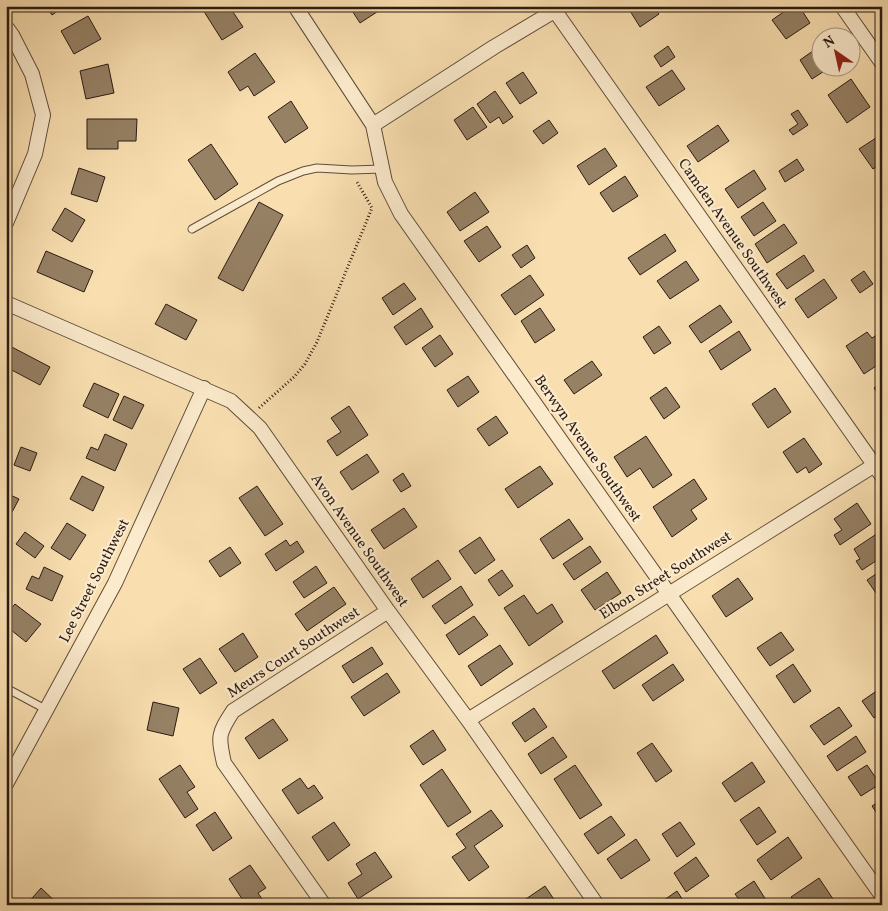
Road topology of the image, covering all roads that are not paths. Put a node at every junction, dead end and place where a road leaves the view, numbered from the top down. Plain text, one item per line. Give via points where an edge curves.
1 (296, 6) edge
2 (842, 6) edge
3 (558, 8) edge
4 (6, 27) edge
5 (882, 63) edge
6 (373, 125) junction
7 (382, 169) junction
8 (6, 223) edge
9 (192, 229) dead end
10 (6, 303) edge
11 (204, 388) junction
12 (879, 467) edge
13 (668, 594) junction
14 (388, 611) junction
15 (6, 688) edge
16 (47, 710) junction
17 (468, 720) junction
18 (6, 784) edge
19 (882, 896) edge
20 (324, 905) edge
21 (596, 905) edge

1 - 6 street, Berwyn Avenue Southwest
2 - 5 street
3 - 6 street
3 - 12 street, Camden Avenue Southwest
4 - 8 street via 32,74 43,115 35,154
6 - 7 street, Berwyn Avenue Southwest
7 - 9 lane via 318,168 303,171 278,181
7 - 13 street, Berwyn Avenue Southwest via 401,214
10 - 11 street, Avon Avenue Southwest
11 - 14 street, Avon Avenue Southwest via 231,401 260,428
11 - 16 street, Lee Street Southwest via 115,583
12 - 13 street, Elbon Street Southwest
13 - 17 street, Elbon Street Southwest
13 - 19 street, Berwyn Avenue Southwest
14 - 17 street, Avon Avenue Southwest
14 - 20 street, Meurs Court Southwest via 234,711 222,728 220,744 224,763
15 - 16 lane
16 - 18 street, Lee Street Southwest
17 - 21 street, Avon Avenue Southwest

